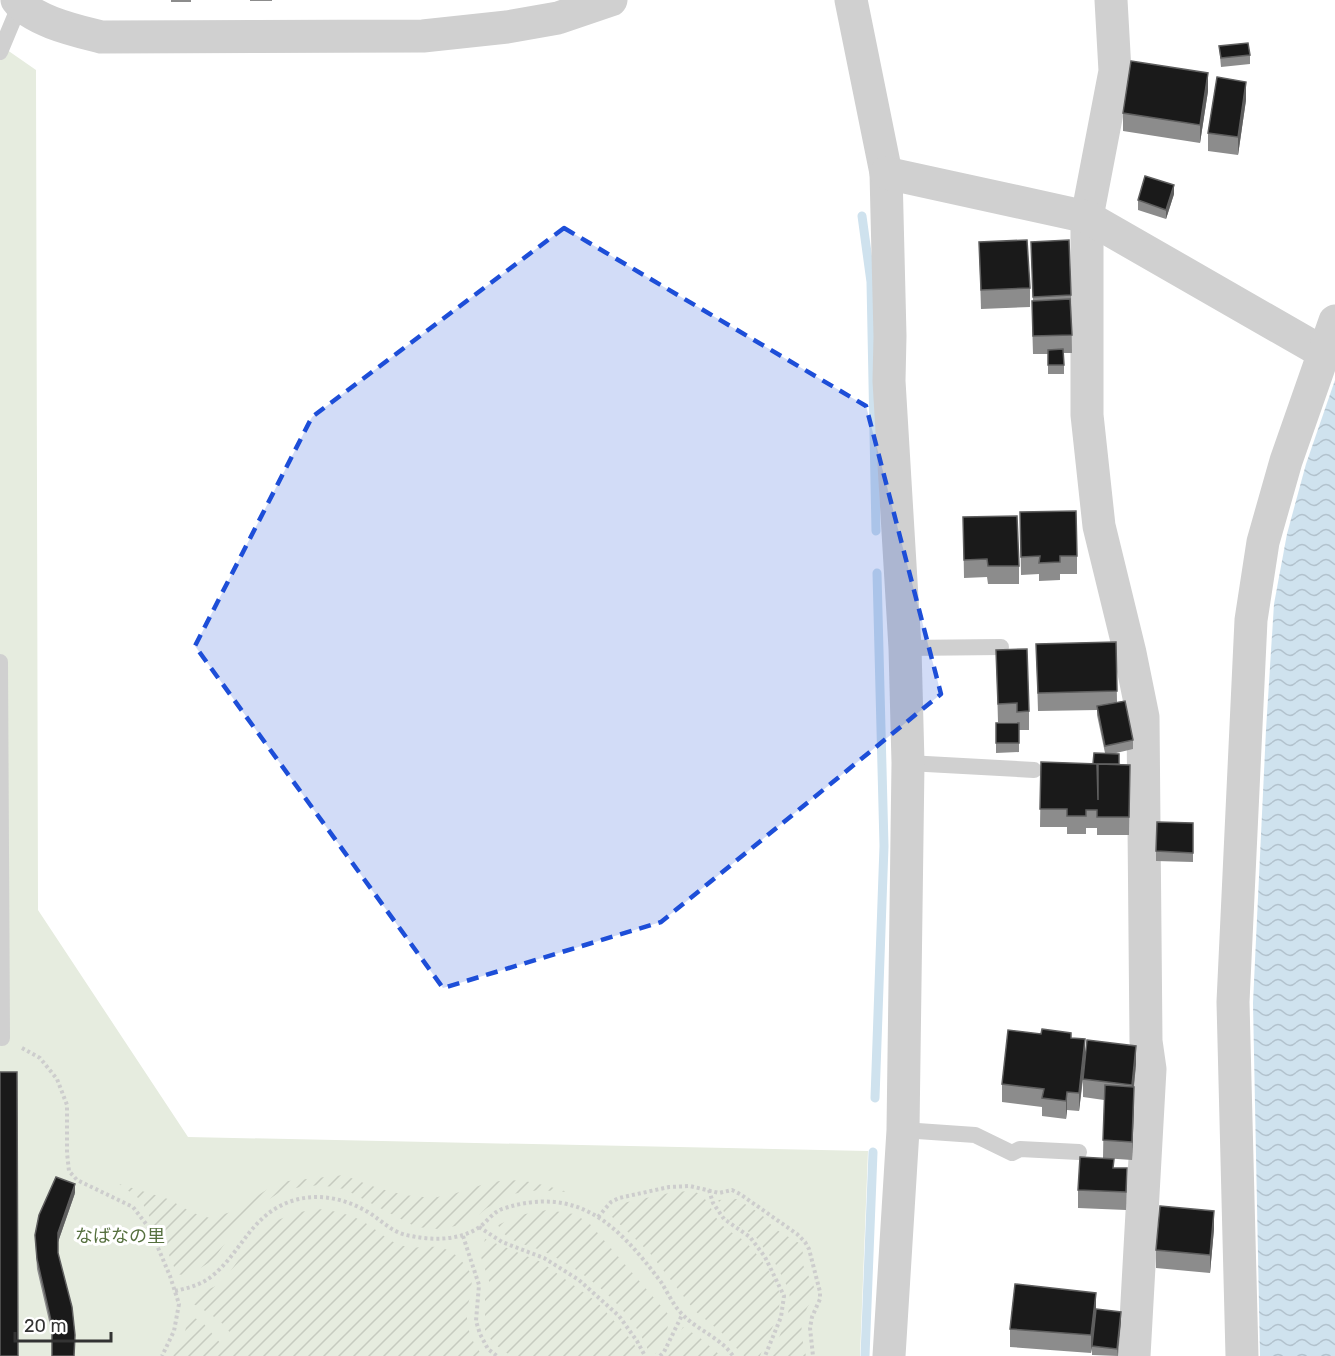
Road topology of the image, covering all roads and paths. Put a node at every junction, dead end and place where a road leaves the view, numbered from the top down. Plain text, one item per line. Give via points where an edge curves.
1 (611, 0) edge
2 (842, 0) edge
3 (851, 0) edge
4 (1111, 0) edge
5 (19, 2) edge
6 (0, 52) edge
7 (886, 173) junction
8 (1087, 217) junction
9 (1335, 321) edge
10 (1324, 353) junction
11 (1001, 647) edge
12 (906, 648) junction
13 (0, 662) edge
14 (908, 763) junction
15 (1034, 770) dead end
16 (2, 1038) joint
17 (903, 1130) junction
18 (1079, 1152) dead end
19 (77, 1180) junction
20 (72, 1185) edge
21 (709, 1190) junction
22 (598, 1217) junction
23 (480, 1227) junction
24 (463, 1236) junction
25 (175, 1291) junction
26 (682, 1315) junction
27 (162, 1356) edge
28 (497, 1356) edge
29 (645, 1356) edge
30 (660, 1356) edge
31 (733, 1356) edge
32 (765, 1356) edge
33 (813, 1356) edge
34 (889, 1356) edge
35 (1134, 1356) edge
36 (1242, 1356) edge

1 - 5 street via 558,18 412,36 101,37 40,17
2 - 3 street
3 - 7 street
4 - 8 street via 1115,71
5 - 6 lane
7 - 8 street
7 - 12 street via 890,381
8 - 10 street
8 - 35 street via 1087,415 1099,525 1143,717 1146,1041 1150,1069
9 - 10 street
10 - 36 street via 1263,542 1251,620 1233,1002
11 - 12 lane
12 - 14 street
13 - 16 lane
14 - 15 lane
14 - 17 street
16 - 19 path via 40,1058 57,1079 67,1105 69,1171
17 - 18 lane via 975,1135 1012,1153 1020,1149
17 - 34 street
19 - 20 path
19 - 25 path via 133,1207 150,1229
21 - 22 path via 669,1187 619,1198
21 - 32 path via 724,1219 750,1237 765,1257 784,1296 781,1317
21 - 33 path via 741,1194 806,1242 820,1292 810,1328
22 - 23 path via 574,1204 551,1201 499,1210
22 - 26 path via 630,1246
23 - 24 path
23 - 29 path via 579,1280 619,1316
24 - 25 path via 410,1236 389,1229 369,1213 342,1200 317,1196 293,1201 268,1213 212,1276
24 - 28 path via 479,1284 476,1321 488,1349
25 - 27 path via 179,1304 174,1331
26 - 30 path
26 - 31 path

